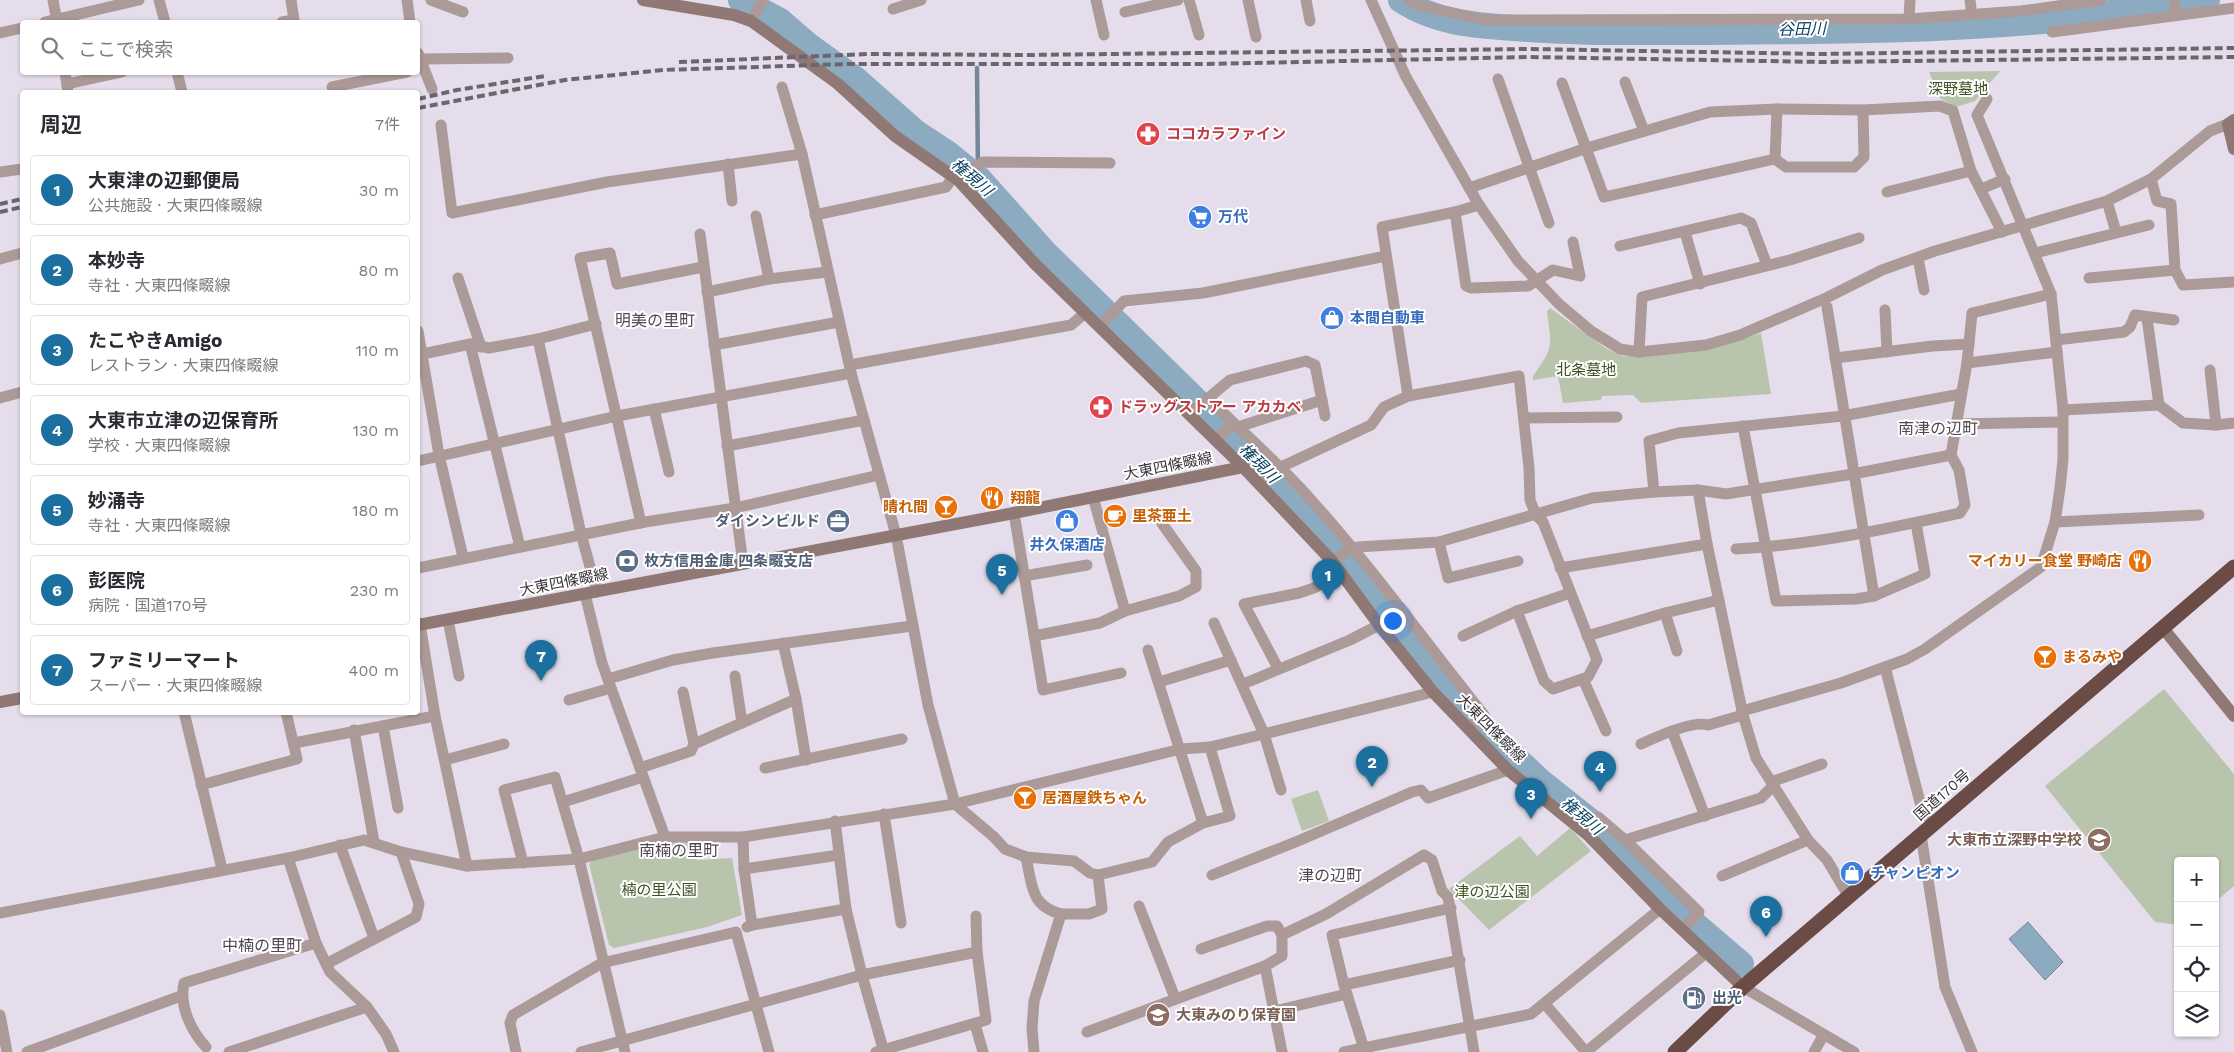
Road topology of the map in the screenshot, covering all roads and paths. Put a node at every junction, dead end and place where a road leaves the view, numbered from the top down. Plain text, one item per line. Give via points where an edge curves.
1 (53, 0) edge
2 (139, 0) edge
3 (160, 0) edge
4 (291, 0) edge
5 (407, 0) edge
6 (431, 0) edge
7 (643, 0) edge
8 (763, 0) edge
9 (921, 0) edge
10 (1096, 0) edge
11 (1178, 0) edge
12 (1189, 0) edge
13 (1248, 0) edge
14 (1306, 0) edge
15 (1370, 0) edge
16 (1408, 0) edge
17 (1910, 0) edge
18 (2101, 0) edge
19 (2174, 0) edge
20 (2048, 3) edge
21 (2234, 8) edge
22 (893, 9) dead end
23 (462, 12) dead end
24 (1125, 12) dead end
25 (2177, 15) junction
26 (1909, 19) junction
27 (57, 20) edge
28 (61, 20) edge
29 (165, 20) edge
30 (294, 20) edge
31 (410, 20) edge
32 (751, 21) junction
33 (1310, 21) dead end
34 (20, 28) edge
35 (2052, 32) dead end
36 (0, 33) edge
37 (1104, 35) dead end
38 (1199, 35) dead end
39 (1256, 37) dead end
40 (508, 58) dead end
41 (420, 63) edge
42 (107, 75) edge
43 (178, 75) edge
44 (392, 75) edge
45 (1498, 79) dead end
46 (1625, 82) dead end
47 (67, 83) edge
48 (1562, 83) dead end
49 (332, 87) dead end
50 (782, 87) dead end
51 (432, 88) dead end
52 (182, 90) edge
53 (1987, 99) dead end
54 (1777, 109) junction
55 (1863, 110) junction
56 (2231, 122) edge
57 (441, 125) dead end
58 (1644, 131) junction
59 (1587, 148) junction
60 (2234, 149) edge
61 (802, 154) junction
62 (1775, 159) junction
63 (1110, 163) dead end
64 (728, 164) junction
65 (1530, 168) junction
66 (20, 169) edge
67 (1971, 171) junction
68 (0, 172) edge
69 (959, 176) junction
70 (2005, 179) junction
71 (2151, 179) junction
72 (1469, 188) junction
73 (1982, 189) junction
74 (1887, 192) dead end
75 (732, 201) dead end
76 (2107, 201) junction
77 (1480, 205) junction
78 (1455, 212) junction
79 (815, 215) junction
80 (756, 216) dead end
81 (1549, 223) dead end
82 (2148, 225) dead end
83 (2024, 227) junction
84 (1686, 232) junction
85 (2002, 232) junction
86 (2116, 232) junction
87 (700, 234) dead end
88 (1859, 238) dead end
89 (1573, 242) dead end
90 (1620, 246) dead end
91 (2035, 253) junction
92 (20, 254) edge
93 (1386, 256) junction
94 (1918, 258) junction
95 (0, 259) edge
96 (1767, 265) junction
97 (703, 267) junction
98 (2174, 270) junction
99 (827, 272) junction
100 (458, 278) dead end
101 (2090, 278) dead end
102 (769, 279) junction
103 (1536, 282) junction
104 (2234, 282) edge
105 (1700, 284) junction
106 (1924, 290) dead end
107 (707, 292) junction
108 (2051, 294) junction
109 (1827, 307) dead end
110 (1884, 310) dead end
111 (1084, 314) junction
112 (2147, 318) junction
113 (2174, 320) dead end
114 (839, 322) junction
115 (1102, 323) junction
116 (596, 324) junction
117 (538, 339) junction
118 (2056, 340) junction
119 (470, 344) junction
120 (1969, 344) junction
121 (714, 345) junction
122 (481, 347) junction
123 (1639, 352) junction
124 (1887, 352) junction
125 (2057, 352) junction
126 (420, 354) edge
127 (1835, 358) junction
128 (420, 359) edge
129 (1967, 363) junction
130 (851, 369) junction
131 (2210, 370) dead end
132 (20, 393) edge
133 (1961, 394) junction
134 (720, 396) junction
135 (1408, 396) junction
136 (0, 398) edge
137 (1207, 399) junction
138 (1322, 400) junction
139 (2159, 405) junction
140 (654, 409) junction
141 (2063, 410) junction
142 (1190, 414) junction
143 (617, 416) junction
144 (1325, 416) dead end
145 (1843, 416) junction
146 (1524, 418) junction
147 (1617, 418) dead end
148 (864, 420) junction
149 (2062, 422) junction
150 (2234, 423) edge
151 (1958, 424) junction
152 (1235, 425) junction
153 (2216, 425) junction
154 (1744, 426) junction
155 (558, 429) junction
156 (1216, 440) junction
157 (496, 443) junction
158 (727, 446) junction
159 (1950, 455) junction
160 (439, 456) junction
161 (420, 460) edge
162 (1243, 467) junction
163 (1279, 468) junction
164 (669, 472) dead end
165 (1853, 474) junction
166 (879, 475) junction
167 (1263, 483) junction
168 (1698, 490) junction
169 (1756, 490) junction
170 (1654, 492) junction
171 (1093, 497) junction
172 (735, 508) junction
173 (1014, 513) junction
174 (1536, 515) junction
175 (2199, 515) dead end
176 (1161, 522) dead end
177 (2055, 522) junction
178 (641, 523) junction
179 (1916, 523) junction
180 (581, 534) junction
181 (1864, 534) junction
182 (896, 535) junction
183 (1440, 542) junction
184 (1707, 544) junction
185 (520, 547) junction
186 (1766, 548) junction
187 (1351, 549) junction
188 (1736, 549) dead end
189 (464, 558) junction
190 (1518, 560) dead end
191 (1333, 561) junction
192 (743, 564) junction
193 (1087, 565) dead end
194 (2234, 567) edge
195 (420, 568) edge
196 (1560, 568) junction
197 (1340, 572) junction
198 (1024, 576) junction
199 (591, 593) junction
200 (1570, 593) junction
201 (1874, 596) junction
202 (1719, 600) junction
203 (1126, 611) junction
204 (1516, 611) junction
205 (1665, 613) junction
206 (448, 620) junction
207 (1214, 623) dead end
208 (420, 624) edge
209 (1379, 625) junction
210 (912, 626) junction
211 (2163, 628) junction
212 (420, 630) edge
213 (1034, 636) junction
214 (1463, 636) dead end
215 (1587, 636) junction
216 (783, 643) junction
217 (1148, 650) dead end
218 (1677, 651) dead end
219 (1231, 660) junction
220 (1885, 667) junction
221 (1278, 668) junction
222 (1121, 673) dead end
223 (459, 676) dead end
224 (736, 676) dead end
225 (1583, 678) junction
226 (1159, 682) junction
227 (609, 683) junction
228 (1243, 684) junction
229 (683, 692) dead end
230 (1433, 692) junction
231 (20, 698) edge
232 (796, 699) junction
233 (569, 700) dead end
234 (0, 702) edge
235 (1742, 713) junction
236 (185, 715) edge
237 (287, 715) edge
238 (435, 716) junction
239 (2234, 716) edge
240 (742, 723) junction
241 (383, 726) junction
242 (1468, 728) junction
243 (354, 730) junction
244 (1606, 731) dead end
245 (1672, 731) junction
246 (1264, 734) junction
247 (902, 739) dead end
248 (294, 743) junction
249 (504, 744) dead end
250 (694, 744) junction
251 (1641, 744) dead end
252 (1210, 746) junction
253 (1181, 750) junction
254 (445, 760) junction
255 (806, 760) junction
256 (1822, 764) dead end
257 (765, 768) dead end
258 (1508, 770) junction
259 (641, 772) junction
260 (1772, 784) junction
261 (201, 785) junction
262 (1280, 790) dead end
263 (563, 802) junction
264 (955, 804) junction
265 (398, 808) dead end
266 (884, 814) junction
267 (1706, 816) junction
268 (835, 821) junction
269 (1203, 823) junction
270 (1934, 824) junction
271 (1585, 831) junction
272 (1922, 835) junction
273 (665, 837) junction
274 (743, 837) junction
275 (1625, 840) junction
276 (1808, 840) junction
277 (374, 842) junction
278 (340, 845) junction
279 (401, 852) junction
280 (839, 855) junction
281 (1026, 856) junction
282 (288, 858) junction
283 (579, 859) junction
284 (523, 863) junction
285 (467, 866) junction
286 (222, 869) junction
287 (744, 869) junction
288 (1098, 875) junction
289 (1212, 875) dead end
290 (1722, 876) dead end
291 (1849, 897) junction
292 (1139, 906) dead end
293 (1451, 908) junction
294 (846, 910) junction
295 (1660, 910) junction
296 (0, 914) edge
297 (1061, 914) junction
298 (1326, 914) junction
299 (976, 916) dead end
300 (901, 923) dead end
301 (752, 925) junction
302 (1682, 930) junction
303 (736, 932) junction
304 (1282, 935) junction
305 (1332, 935) junction
306 (374, 938) junction
307 (316, 943) junction
308 (1201, 949) dead end
309 (977, 952) junction
310 (1706, 953) junction
311 (1460, 960) junction
312 (602, 963) junction
313 (326, 964) junction
314 (1266, 966) junction
315 (862, 975) junction
316 (1743, 987) junction
317 (1346, 990) junction
318 (181, 996) junction
319 (1175, 998) junction
320 (756, 1003) junction
321 (1545, 1004) junction
322 (367, 1006) junction
323 (1274, 1011) junction
324 (0, 1015) edge
325 (975, 1024) junction
326 (1471, 1027) junction
327 (1087, 1032) dead end
328 (1823, 1036) junction
329 (623, 1046) edge
330 (206, 1047) dead end
331 (1364, 1050) edge
332 (881, 1051) edge
333 (6, 1052) edge
334 (27, 1052) edge
335 (229, 1052) edge
336 (394, 1052) edge
337 (516, 1052) edge
338 (581, 1052) edge
339 (769, 1052) edge
340 (983, 1052) edge
341 (1034, 1052) edge
342 (1282, 1052) edge
343 (1344, 1052) edge
344 (1474, 1052) edge
345 (1586, 1052) edge
346 (1675, 1052) edge
347 (1814, 1052) edge
348 (1854, 1052) edge
349 (1972, 1052) edge

1 - 27 street
2 - 28 street
3 - 29 street
4 - 30 street
5 - 31 street
6 - 23 street
7 - 32 main road via 734,15
8 - 32 street
9 - 22 street
10 - 37 street
11 - 24 street
12 - 38 street
13 - 39 street
14 - 33 street
15 - 72 street via 1406,77
16 - 26 street via 1417,5 1485,20
17 - 26 street
18 - 20 street
19 - 25 street
20 - 26 street
21 - 25 street
25 - 35 street
32 - 69 main road via 838,84 895,136
34 - 36 street
40 - 41 street
41 - 51 street
42 - 47 street
43 - 52 street
44 - 49 street
45 - 65 street
46 - 58 street
48 - 59 street
50 - 61 street
53 - 70 street via 1977,115
54 - 55 street
54 - 58 street via 1710,112
54 - 62 street
55 - 62 street via 1864,157 1854,167 1786,167
55 - 67 street via 1940,106 1953,111
56 - 60 main road
56 - 71 street via 2210,131
57 - 64 street via 452,213 607,182
58 - 59 street
59 - 62 street via 1604,197
59 - 65 street
61 - 64 street
61 - 79 street
63 - 69 street via 983,162
64 - 75 street
65 - 72 street
65 - 81 street
66 - 68 street
67 - 73 street
67 - 74 street
69 - 79 street via 946,187
69 - 111 main road via 1035,264
70 - 73 street
70 - 83 street
71 - 76 street
71 - 98 street via 2157,201 2171,204
72 - 77 street
73 - 85 street
76 - 83 street
76 - 86 street
77 - 78 street
77 - 103 street
78 - 93 street via 1382,227
78 - 103 street via 1466,286 1528,286
79 - 99 street
80 - 102 street
82 - 86 street
83 - 85 street
83 - 91 street
84 - 90 street
84 - 96 street via 1741,218 1752,223
84 - 105 street
85 - 94 street
86 - 91 street
87 - 97 street
88 - 96 street
89 - 103 street via 1580,276 1554,270
91 - 108 street
92 - 95 street
93 - 115 street via 1203,293 1124,301
93 - 135 street
94 - 106 street
94 - 123 street via 1882,270 1826,298 1706,346
96 - 105 street
97 - 107 street
97 - 116 street via 617,284 610,253 580,258
98 - 101 street
98 - 104 street via 2183,285
99 - 102 street
99 - 114 street
100 - 122 street
102 - 107 street
103 - 123 street via 1591,331 1620,349
105 - 123 street via 1642,297
107 - 121 street
108 - 118 street
108 - 120 street via 1972,313
109 - 127 street
110 - 124 street
111 - 115 main road
111 - 130 street via 1071,325
112 - 113 street
112 - 118 street via 2135,315 2124,332
112 - 139 street
114 - 121 street
114 - 130 street
115 - 142 main road
116 - 117 street
116 - 143 street
117 - 122 street
117 - 155 street
118 - 125 street
119 - 122 street
119 - 126 street
119 - 157 street
120 - 124 street
120 - 129 street
121 - 134 street
124 - 127 street
125 - 129 street
125 - 141 street
127 - 145 street
128 - 160 street
129 - 133 street
130 - 134 street
130 - 148 street
131 - 153 street
132 - 136 street
133 - 145 street
133 - 151 street
134 - 140 street
134 - 158 street
135 - 146 street via 1519,376
135 - 163 street via 1384,407 1371,425
137 - 138 street via 1230,380 1306,360 1315,365
137 - 142 street
137 - 152 street
138 - 144 street
138 - 152 street
139 - 141 street
139 - 153 street via 2183,423
140 - 143 street
140 - 164 street
141 - 149 street
142 - 156 main road
143 - 155 street
143 - 178 street
145 - 154 street
145 - 165 street
146 - 147 street
146 - 174 street via 1530,500
148 - 158 street
148 - 166 street
149 - 151 street
149 - 177 street via 2063,459
150 - 153 street
151 - 159 street
152 - 156 street
152 - 163 street
154 - 169 street
154 - 170 street via 1678,433 1649,441
155 - 157 street
155 - 180 street
156 - 162 main road
157 - 160 street
157 - 185 street
158 - 172 street
159 - 165 street
159 - 179 street via 1958,470 1966,505 1960,513
160 - 161 street
160 - 189 street
162 - 167 main road, 大東四條畷線
162 - 171 main road, 大東四條畷線
163 - 167 street
163 - 187 street
165 - 169 street
165 - 181 street
166 - 172 street
166 - 182 street
167 - 191 main road, 大東四條畷線
168 - 169 street via 1726,494
168 - 170 street
168 - 184 street
169 - 186 street
170 - 174 street via 1592,498
171 - 173 main road, 大東四條畷線
171 - 203 street
172 - 178 street
172 - 192 street
173 - 182 main road, 大東四條畷線
173 - 198 street
174 - 183 street
174 - 196 street via 1543,522
175 - 177 street
176 - 203 street via 1196,572 1196,587 1179,596
177 - 220 street via 2041,567 1925,649 1907,660
178 - 180 street
179 - 181 street
179 - 201 street via 1925,574
180 - 185 street
180 - 199 street
181 - 186 street
181 - 201 street
182 - 192 main road, 大東四條畷線
182 - 210 street
183 - 187 street
183 - 190 street via 1448,578
184 - 196 street
184 - 202 street
185 - 189 street
186 - 188 street
186 - 201 street via 1776,601 1856,600
187 - 191 street
187 - 242 street via 1484,715
189 - 195 street
191 - 197 main road, 大東四條畷線
192 - 199 main road, 大東四條畷線
193 - 198 street
194 - 211 highway, 国道170号
196 - 200 street
197 - 209 main road, 大東四條畷線
197 - 221 street via 1299,593 1244,604
198 - 213 street
199 - 206 main road, 大東四條畷線
199 - 227 street
200 - 204 street
200 - 215 street
202 - 205 street
202 - 235 street
203 - 213 street via 1100,623
204 - 214 street
204 - 225 street via 1544,681 1553,689
205 - 215 street
205 - 218 street
206 - 208 main road, 大東四條畷線
206 - 223 street
207 - 219 street
209 - 221 street
209 - 230 main road, 大東四條畷線
210 - 216 street
210 - 264 street via 928,705
211 - 239 main road
211 - 270 highway, 国道170号
212 - 238 street
213 - 222 street via 1043,690
215 - 225 street via 1597,660 1588,677
216 - 227 street via 673,660
216 - 232 street
217 - 226 street
219 - 226 street
219 - 228 street
220 - 235 street
220 - 270 street via 1922,810
221 - 228 street
224 - 240 street
225 - 244 street
226 - 253 street
227 - 233 street
227 - 259 street
228 - 246 street
229 - 250 street
230 - 242 main road, 大東四條畷線
230 - 246 street
231 - 234 main road
232 - 240 street
232 - 255 street
235 - 245 street
235 - 260 street via 1756,758
236 - 261 street
237 - 248 street
238 - 241 street
238 - 254 street
240 - 250 street
241 - 243 street
241 - 265 street
242 - 258 main road, 大東四條畷線
243 - 248 street
243 - 277 street
245 - 251 street
245 - 267 street
246 - 252 street
246 - 262 street
247 - 255 street
248 - 261 street via 297,759
249 - 254 street
250 - 259 street via 691,750
252 - 253 street
252 - 269 street via 1230,816
253 - 264 street
253 - 269 street
254 - 285 street
255 - 257 street
256 - 260 street
258 - 271 main road, 大東四條畷線
258 - 289 street via 1428,798 1421,790 1412,792
259 - 263 street
259 - 273 street
260 - 267 street via 1761,798
260 - 276 street
261 - 286 street
263 - 283 street
263 - 284 street via 555,777 504,790
264 - 266 street
264 - 281 street via 1004,849
266 - 268 street
266 - 300 street
267 - 275 street
268 - 274 street
268 - 280 street
269 - 288 street via 1168,842 1152,862
270 - 272 highway, 国道170号
271 - 275 street via 1598,818
271 - 295 main road, 大東四條畷線
272 - 291 highway, 国道170号
272 - 349 street via 1945,987
273 - 274 street
273 - 283 street
274 - 287 street
275 - 302 street via 1699,912
276 - 290 street
276 - 291 street via 1827,860
277 - 278 street via 364,840
277 - 279 street
278 - 282 street
278 - 306 street
279 - 285 street
279 - 306 street via 419,904 416,917
280 - 287 street
280 - 294 street
281 - 288 street via 1074,861
281 - 297 street via 1035,898 1048,910
282 - 286 street
282 - 307 street
283 - 284 street
283 - 312 street
284 - 285 street
286 - 296 street
287 - 301 street
288 - 297 street via 1102,909 1089,914
291 - 316 highway, 国道170号
292 - 319 street
293 - 298 street via 1432,860 1424,856
293 - 305 street
293 - 311 street
294 - 301 street
294 - 315 street
295 - 302 main road, 大東四條畷線
295 - 321 street
297 - 341 street via 1034,1001
298 - 304 street
298 - 305 street
299 - 309 street
301 - 303 street
302 - 310 main road, 大東四條畷線
303 - 312 street
303 - 320 street
304 - 308 street via 1277,926 1267,926
304 - 314 street via 1282,956
305 - 317 street
306 - 313 street
307 - 313 street
307 - 318 street via 184,983
309 - 315 street
309 - 325 street via 986,1020
310 - 316 main road, 大東四條畷線
310 - 345 street
311 - 317 street
311 - 326 street
312 - 329 street
312 - 337 street via 513,1015 510,1023
313 - 322 street via 330,972
314 - 319 street
314 - 323 street
315 - 320 street
315 - 332 street
316 - 328 street
316 - 346 highway, 国道170号
317 - 323 street
317 - 331 street
318 - 330 street via 194,1034
318 - 334 street
319 - 327 street
320 - 329 street
320 - 339 street
321 - 326 street via 1531,1014
321 - 345 street
322 - 335 street
322 - 336 street
323 - 342 street
324 - 333 street
325 - 332 street
325 - 340 street
326 - 331 street
326 - 344 street
328 - 347 street
328 - 348 street
329 - 338 street
331 - 343 street

